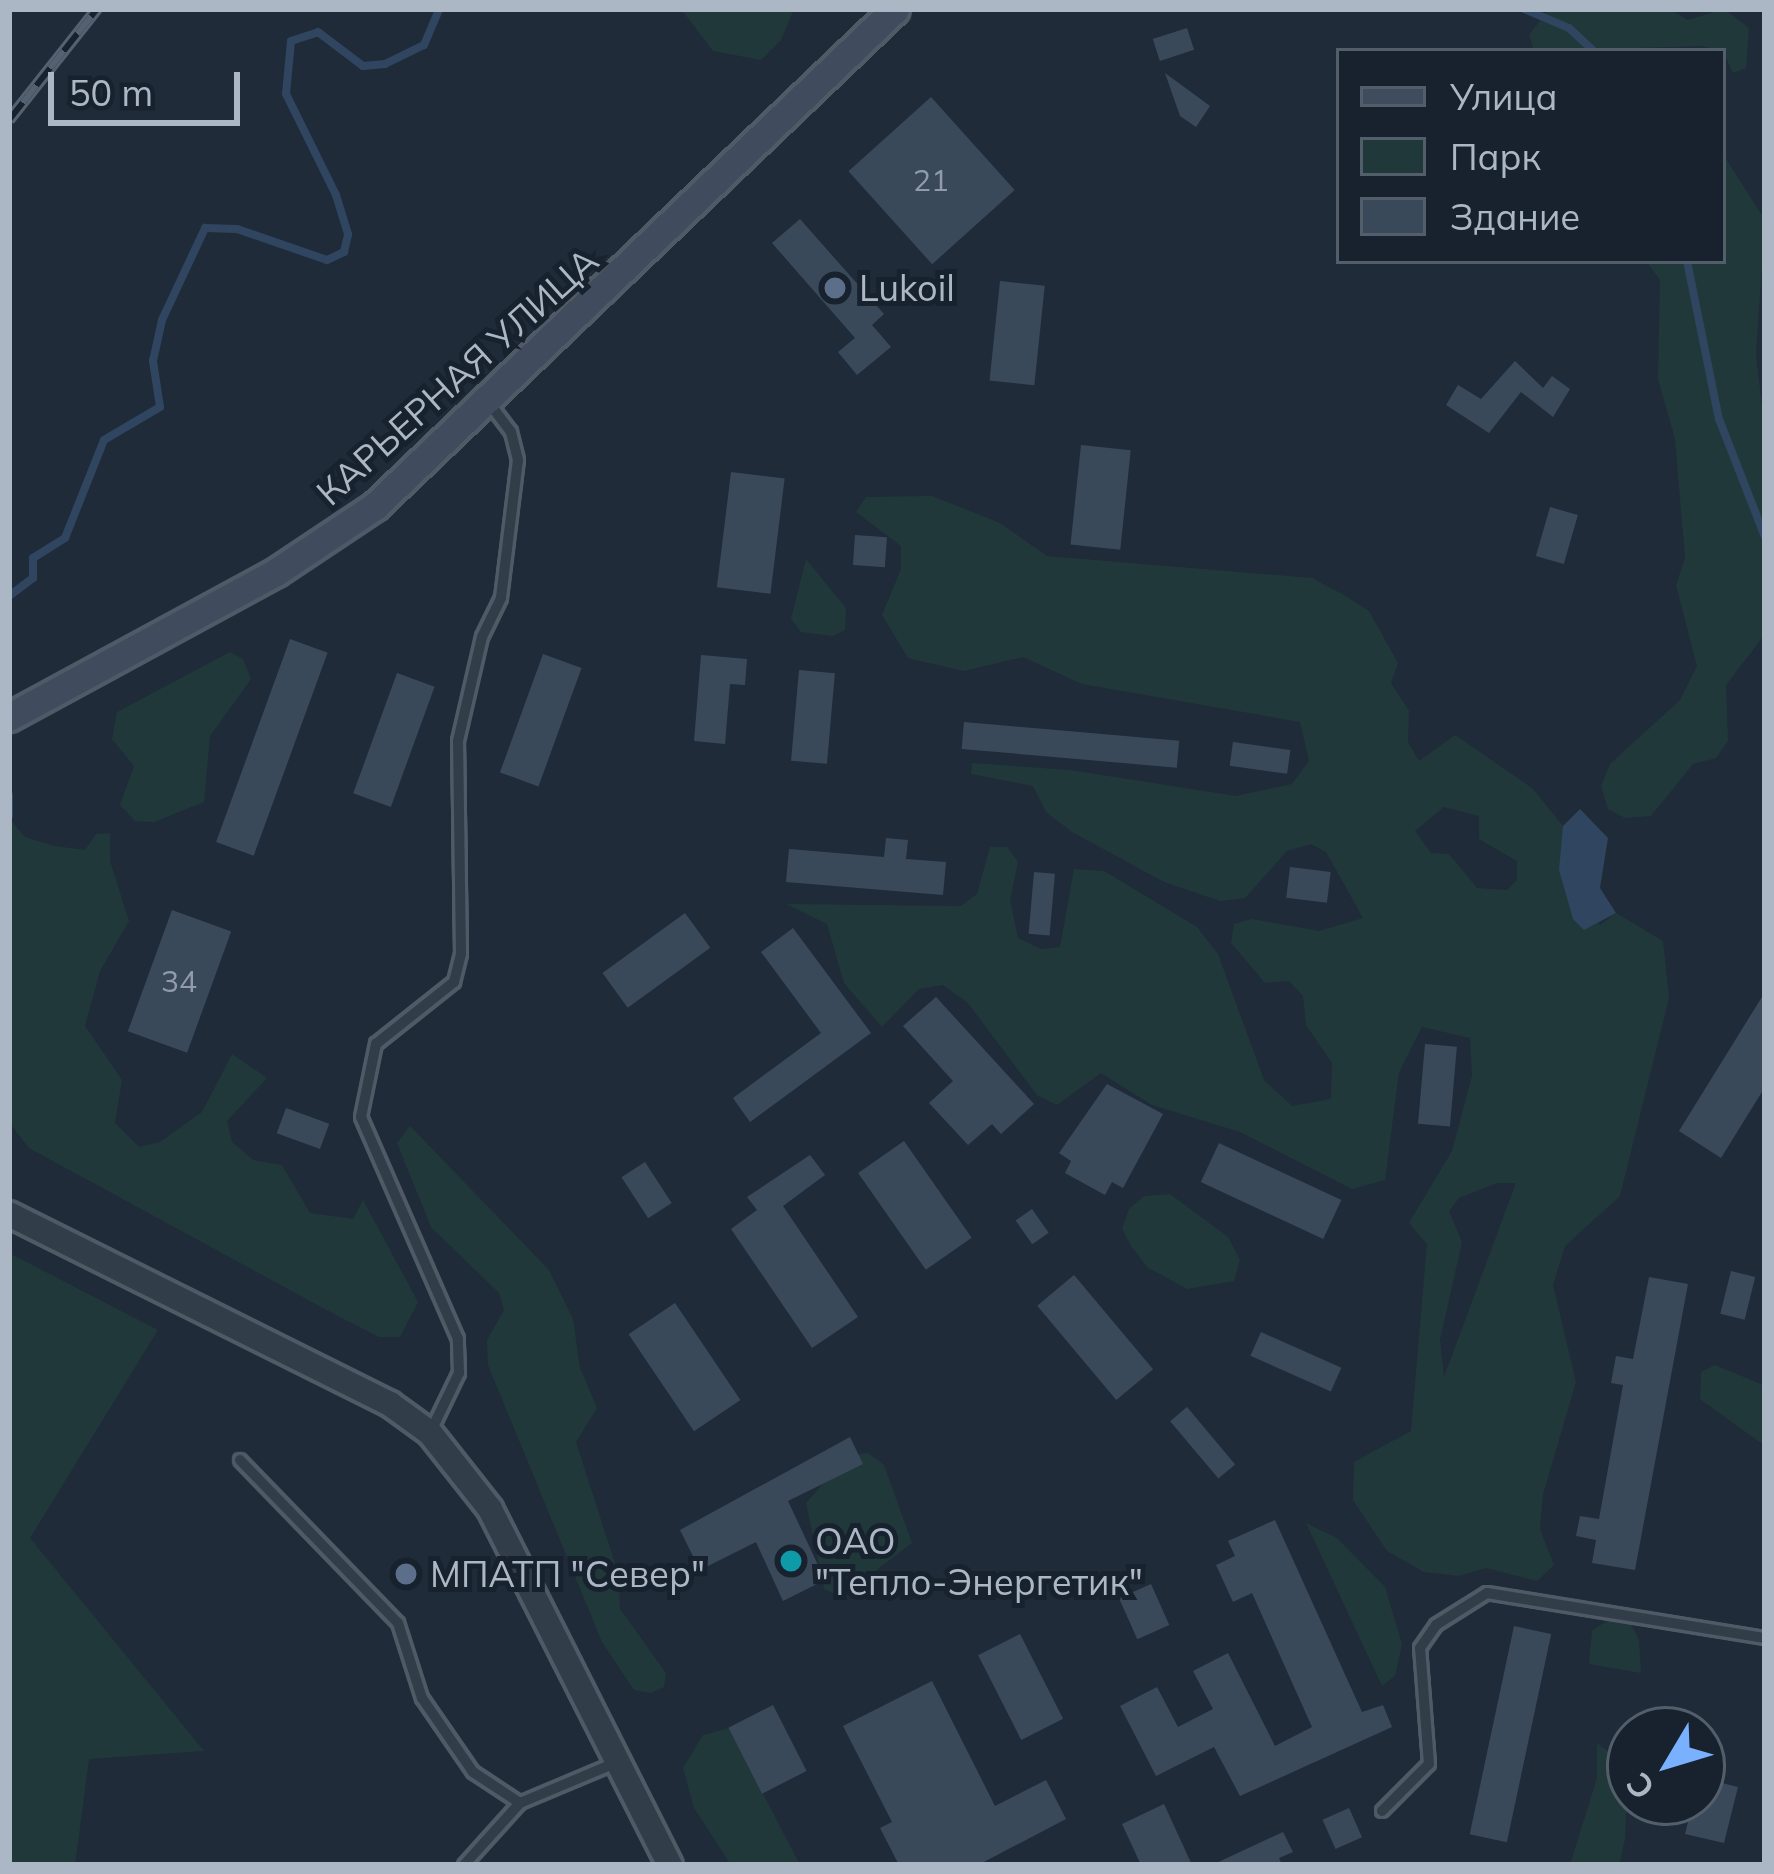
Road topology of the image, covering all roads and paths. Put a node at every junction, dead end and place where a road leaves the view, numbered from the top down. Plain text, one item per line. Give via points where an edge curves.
1 (895, 9) edge
2 (489, 403) junction
3 (9, 717) edge
4 (9, 1214) edge
5 (430, 1432) junction
6 (240, 1460) dead end
7 (1765, 1638) edge
8 (613, 1764) junction
9 (520, 1803) junction
10 (1382, 1811) dead end
11 (464, 1865) edge
12 (670, 1865) edge

1 - 2 main road, КАРЬЕРНАЯ УЛИЦА
2 - 3 main road, КАРЬЕРНАЯ УЛИЦА via 350,526
2 - 5 lane via 511,432 518,460 502,598 482,637 458,741 461,954 454,982 376,1044 361,1117 458,1339 459,1373
4 - 5 street via 390,1404
5 - 8 street via 490,1509
6 - 9 lane via 398,1623 422,1698 473,1772
7 - 10 lane via 1486,1593 1436,1625 1420,1648 1430,1764
8 - 9 lane
8 - 12 street
9 - 11 lane

